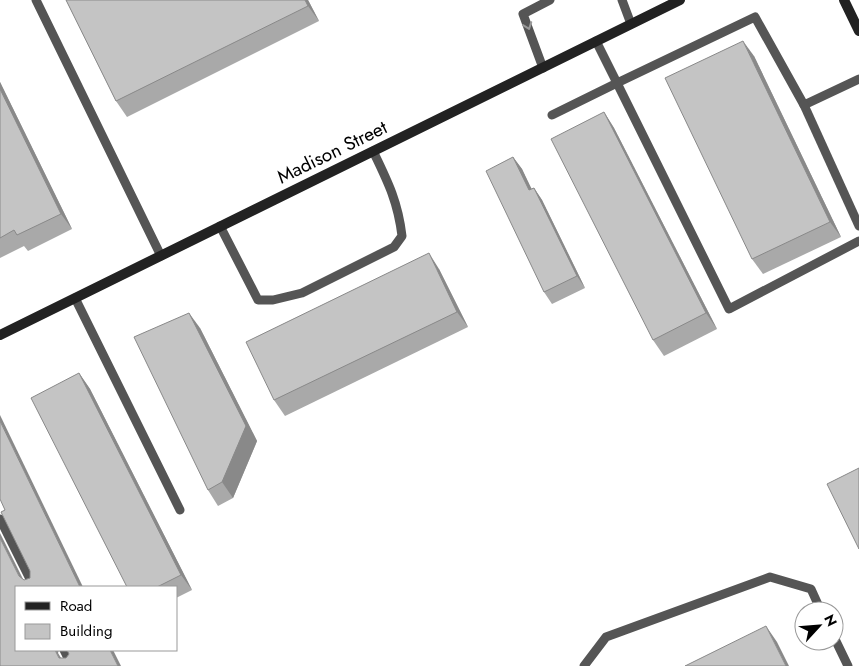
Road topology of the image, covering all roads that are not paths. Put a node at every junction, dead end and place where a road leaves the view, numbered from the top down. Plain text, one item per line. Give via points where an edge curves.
1 (36, 0) edge
2 (550, 0) edge
3 (622, 0) edge
4 (680, 0) edge
5 (844, 0) edge
6 (632, 24) junction
7 (859, 31) edge
8 (596, 41) junction
9 (543, 68) junction
10 (859, 79) edge
11 (618, 83) junction
12 (804, 105) junction
13 (552, 116) dead end
14 (373, 151) junction
15 (220, 226) junction
16 (859, 226) edge
17 (859, 242) edge
18 (160, 256) junction
19 (75, 298) junction
20 (0, 335) edge
21 (180, 510) dead end
22 (0, 519) edge
23 (34, 586) edge
24 (816, 601) edge
25 (64, 651) edge
26 (840, 651) edge
27 (72, 666) edge
28 (584, 666) edge
29 (848, 666) edge

1 - 18 lane
2 -> 9 lane via 523,14
3 - 6 lane
4 - 6 street, Madison Street
5 - 7 street
6 - 8 street, Madison Street
8 - 9 street, Madison Street
8 - 11 lane
9 - 14 street, Madison Street
10 - 12 lane
11 - 12 lane via 755,17
11 - 13 lane
11 - 17 lane via 729,309
12 - 16 lane
14 - 15 street, Madison Street
14 - 15 lane via 400,214 402,236 394,247 302,293 258,300
15 - 18 street, Madison Street
18 - 19 street, Madison Street
19 - 20 street, Madison Street
19 - 21 lane
22 - 23 lane
24 - 28 lane via 811,589 770,576 606,637
25 - 27 lane
26 - 29 lane

